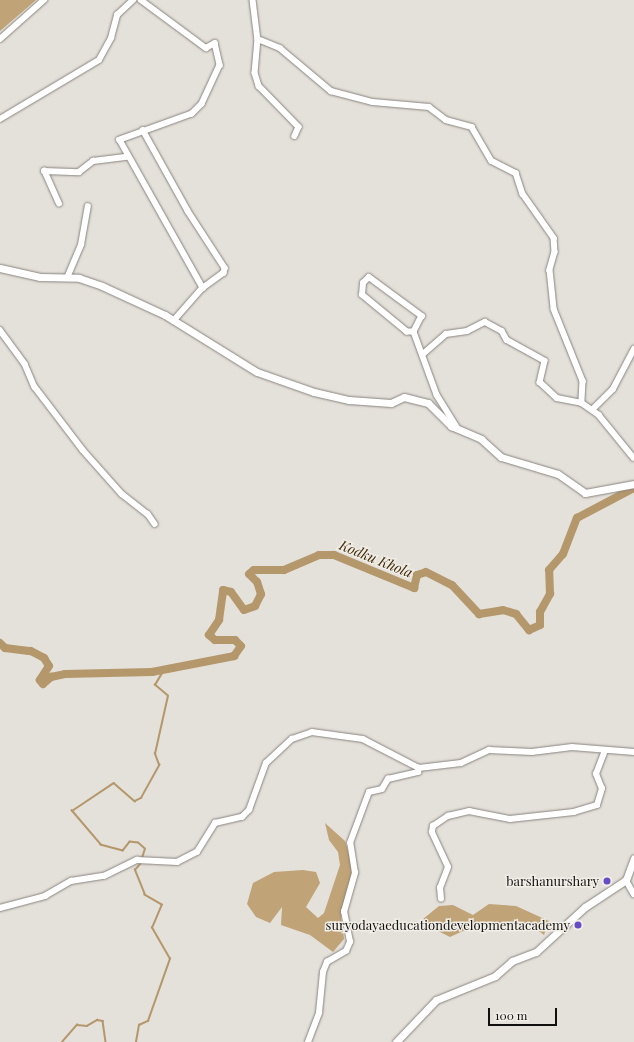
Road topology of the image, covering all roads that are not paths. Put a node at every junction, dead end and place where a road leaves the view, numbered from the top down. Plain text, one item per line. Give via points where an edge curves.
1 (44, 0) edge
2 (133, 0) edge
3 (141, 0) edge
4 (253, 0) edge
5 (0, 39) edge
6 (258, 39) junction
7 (0, 119) edge
8 (143, 130) junction
9 (295, 136) dead end
10 (127, 157) junction
11 (58, 204) dead end
12 (88, 207) dead end
13 (0, 268) edge
14 (67, 278) junction
15 (203, 288) junction
16 (174, 321) junction
17 (0, 330) edge
18 (414, 332) junction
19 (634, 349) edge
20 (423, 354) junction
21 (582, 403) junction
22 (593, 410) junction
23 (458, 429) junction
24 (634, 458) edge
25 (634, 484) edge
26 (156, 524) dead end
27 (605, 750) junction
28 (634, 752) edge
29 (419, 768) junction
30 (634, 858) edge
31 (626, 880) junction
32 (634, 894) edge
33 (440, 899) dead end
34 (0, 908) edge
35 (308, 1042) edge
36 (396, 1042) edge

1 - 5 street
2 - 7 street via 117,15 111,38 99,60
3 - 8 street via 206,48 215,43 220,65 202,104 192,114
4 - 6 street
6 - 9 street via 255,73 259,86 299,127
6 - 21 street via 280,48 338,95 429,107 446,120 472,127 492,161 516,173 523,194 554,238 555,252 550,270 554,309 583,381
8 - 10 street via 120,140
8 - 15 street via 188,211 225,268 224,273
10 - 11 street via 93,161 79,172 44,172
10 - 15 street
12 - 14 street via 81,245
13 - 14 street via 40,277
14 - 16 street via 102,286
15 - 16 street
16 - 23 street via 257,372 332,397 391,403 404,397 428,403
17 - 26 street via 25,364 35,387 84,450 122,494 148,514
18 - 18 street via 407,332 362,295 363,283 369,277 422,316
18 - 20 street
19 - 22 street via 613,389
20 - 21 street via 446,334 467,331 485,322 502,331 507,340 545,361 540,382 557,398
20 - 23 street via 437,395
21 - 22 street
22 - 24 street
23 - 25 street via 481,439 501,457 558,474 585,493
27 - 28 street
27 - 29 street via 572,747 532,752 489,750 461,763
27 - 33 street via 596,774 602,789 597,805 574,812 510,819 469,811 448,816 433,826 432,832 448,867 440,888
29 - 34 street via 363,739 312,732 292,739 266,763 249,810 242,817 215,822 197,852 177,862 137,860 104,876 71,881 45,896
29 - 35 street via 418,772 388,779 382,789 369,792 350,842 356,872 344,912 350,942 346,951 327,962 323,972 319,1013
30 - 31 street
31 - 32 street
31 - 36 street via 585,907 536,952 512,961 495,976 436,1000

